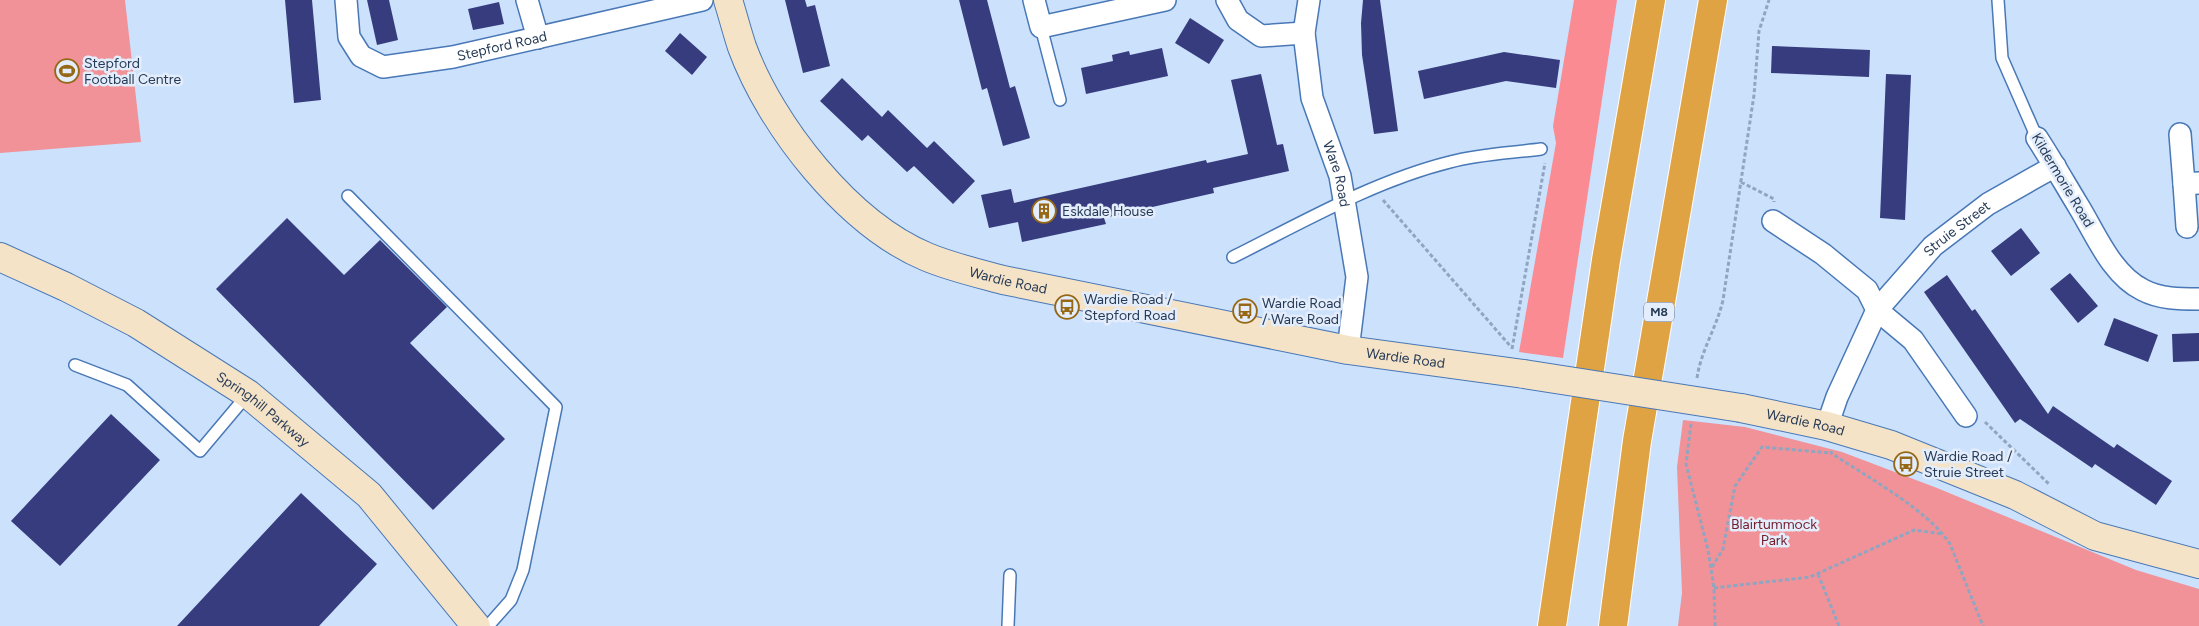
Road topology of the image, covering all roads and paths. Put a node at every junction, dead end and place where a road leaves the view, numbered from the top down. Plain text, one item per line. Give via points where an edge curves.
1 (346, 0) edge
2 (527, 0) edge
3 (702, 0) edge
4 (728, 0) edge
5 (1034, 0) edge
6 (1165, 0) edge
7 (1227, 0) edge
8 (1309, 0) edge
9 (1651, 0) edge
10 (1713, 0) edge
11 (1769, 0) edge
12 (1998, 0) edge
13 (1041, 28) junction
14 (1304, 34) junction
15 (538, 38) junction
16 (1060, 100) dead end
17 (2180, 134) dead end
18 (2037, 138) joint
19 (1541, 150) joint
20 (2055, 166) junction
21 (1741, 182) junction
22 (2191, 183) edge
23 (1373, 190) junction
24 (348, 196) dead end
25 (1344, 202) junction
26 (1773, 221) joint
27 (2187, 227) dead end
28 (0, 257) edge
29 (1233, 257) dead end
30 (2199, 298) edge
31 (1876, 310) junction
32 (1348, 350) junction
33 (76, 365) dead end
34 (1515, 365) junction
35 (1696, 386) dead end
36 (248, 394) junction
37 (1692, 415) dead end
38 (1966, 416) joint
39 (1827, 426) junction
40 (1831, 454) junction
41 (2055, 490) dead end
42 (1944, 534) junction
43 (2199, 564) edge
44 (1711, 568) junction
45 (1818, 574) junction
46 (1010, 575) dead end
47 (1714, 588) junction
48 (476, 626) edge
49 (488, 626) edge
50 (1008, 626) edge
51 (1552, 626) edge
52 (1613, 626) edge
53 (1715, 626) edge
54 (1839, 626) edge
55 (1983, 626) edge

1 - 15 street, Stepford Road via 349,37 361,56 383,67 453,58
2 - 15 street
3 - 15 street, Stepford Road
4 - 32 street, Wardie Road via 752,70 791,138 824,178 858,211 896,240 925,256 1003,280
5 - 13 street
6 - 13 street
7 - 14 street via 1238,20 1261,36
8 - 14 street, Ware Road
9 - 51 highway via 1606,260
10 - 52 highway, M8 via 1637,441
11 - 21 path via 1759,30 1754,95
12 - 18 lane, Kildermorie Road via 2002,58
13 - 16 lane
14 - 25 street, Ware Road via 1312,98 1340,176
17 - 22 street
18 - 20 street, Kildermorie Road
19 - 23 lane via 1451,161
19 - 34 path via 1547,151
20 - 30 street, Kildermorie Road via 2109,258 2126,278 2142,290 2159,296
20 - 31 street, Struie Street via 1988,204 1933,246
21 - 26 path via 1774,199
21 - 35 path via 1721,308 1701,358
22 - 27 street
23 - 25 lane
23 - 34 path
24 - 49 lane via 556,407 523,570 511,600
25 - 29 lane
25 - 32 street, Ware Road via 1357,277
26 - 31 street via 1867,290
28 - 36 street, Springhill Parkway via 136,322
31 - 38 street via 1913,340
31 - 39 street, Struie Street
32 - 34 street, Wardie Road
33 - 36 lane via 127,385 200,451
34 - 39 street, Wardie Road, bridge
36 - 48 street, Springhill Parkway via 369,495
37 - 44 path via 1686,464
38 - 41 path via 1980,417
39 - 40 path
39 - 43 street, Wardie Road via 1930,460 2015,495 2095,536
40 - 42 path via 1921,513
40 - 44 path via 1762,447 1735,486 1723,549
42 - 45 path via 1914,530
42 - 55 path
44 - 47 path
45 - 47 path
45 - 54 path
46 - 50 lane
47 - 53 path

